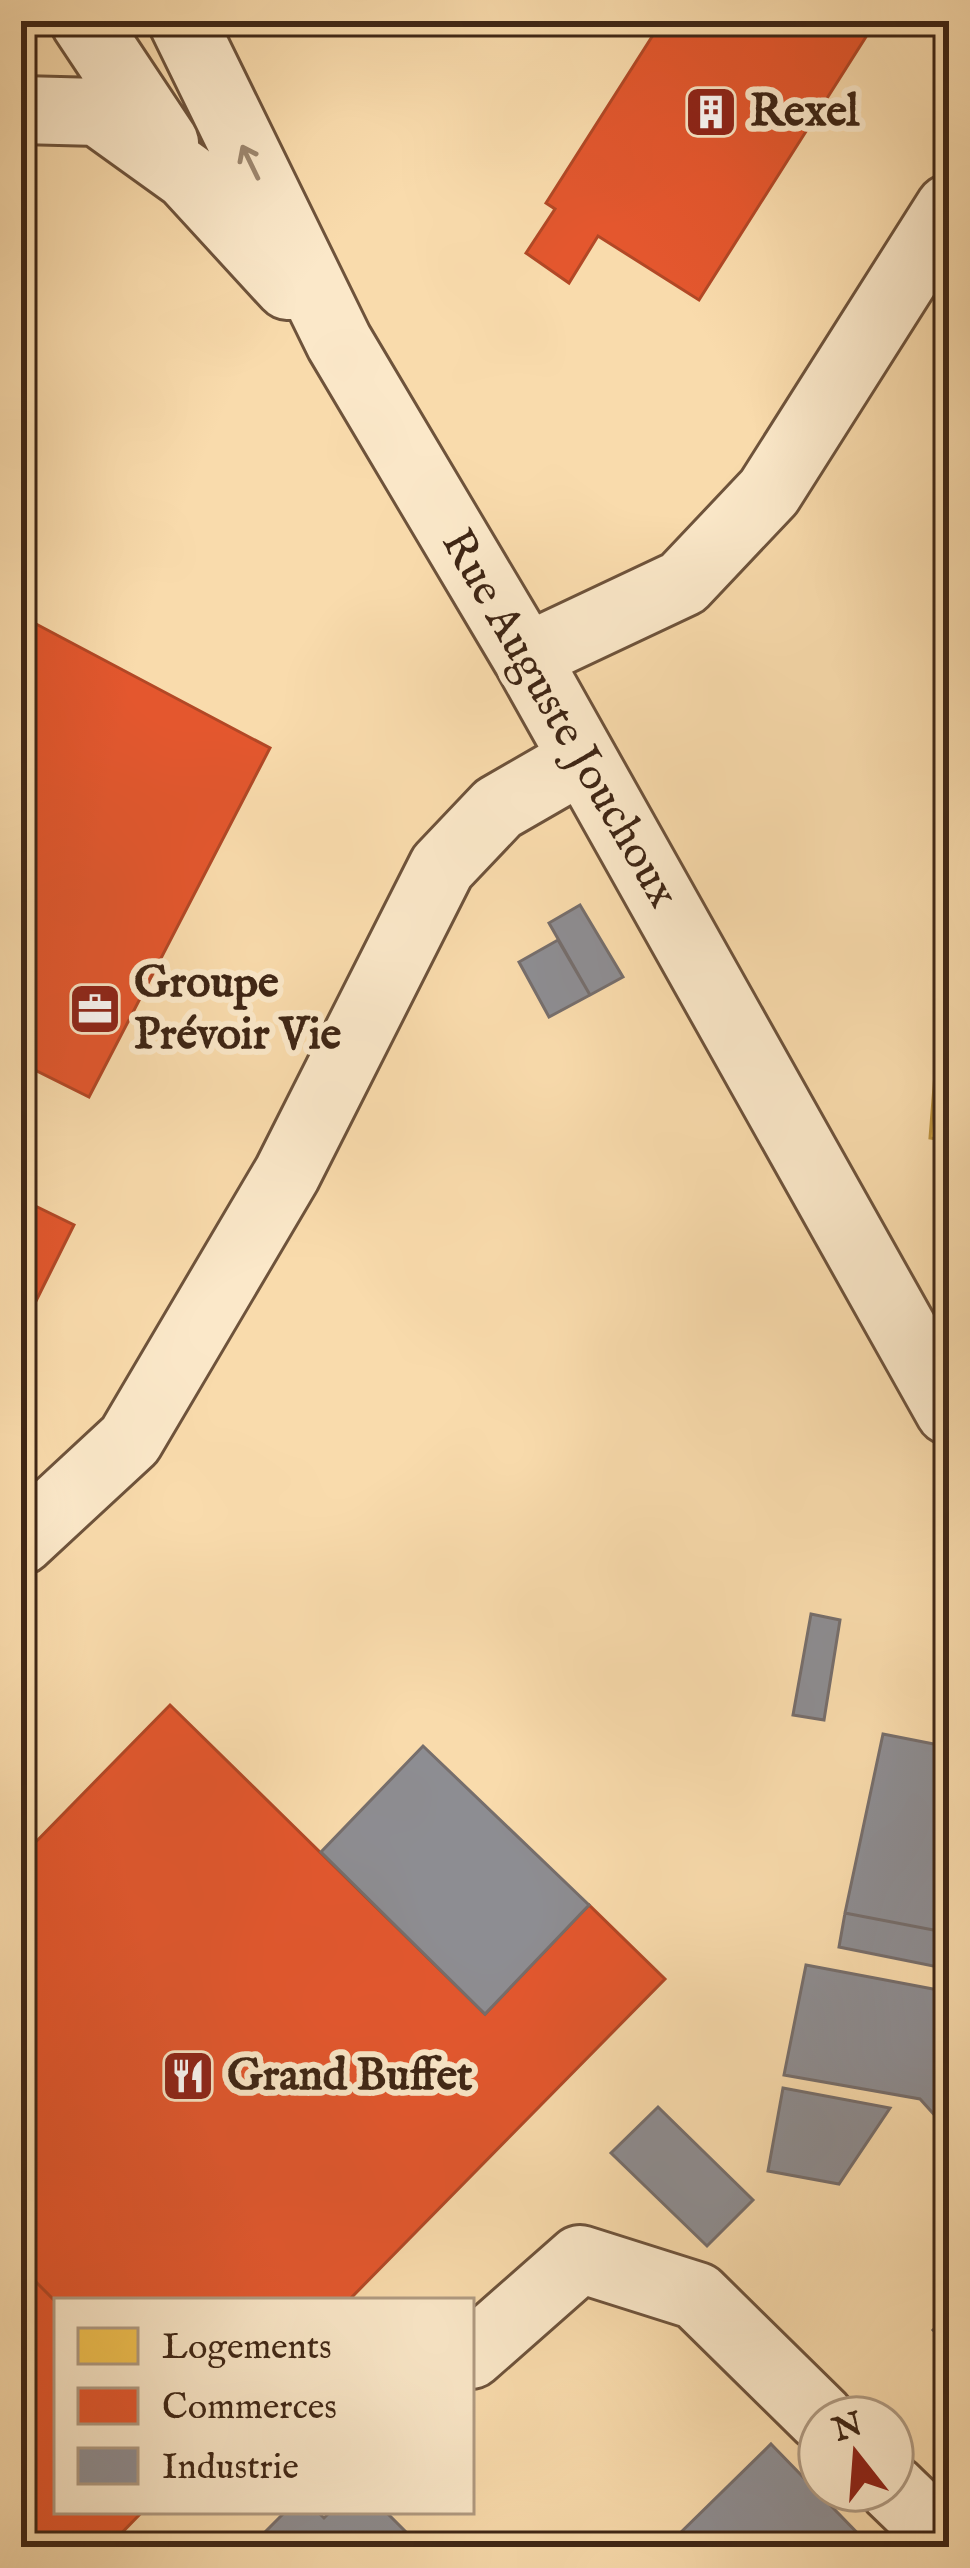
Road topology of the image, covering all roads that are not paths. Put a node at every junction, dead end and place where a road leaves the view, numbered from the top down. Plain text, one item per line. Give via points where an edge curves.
1 (84, 21) edge
2 (182, 21) edge
3 (21, 110) edge
4 (187, 176) junction
5 (949, 208) edge
6 (339, 342) junction
7 (526, 657) junction
8 (583, 759) junction
9 (949, 1411) edge
10 (21, 1541) edge
11 (474, 2352) edge
12 (797, 2394) edge
13 (916, 2511) edge
14 (949, 2543) edge

1 - 4 street
6 -> 2 street, Rue Auguste Jouchoux
3 - 4 street via 98,112
4 - 6 street
5 - 7 street via 769,492 683,583
6 - 7 street, Rue Auguste Jouchoux
7 - 8 street, Rue Auguste Jouchoux
8 - 9 street, Rue Auguste Jouchoux
8 - 10 street via 498,808 442,866 287,1174 130,1440
11 - 12 street via 580,2259 697,2296
13 - 14 street

